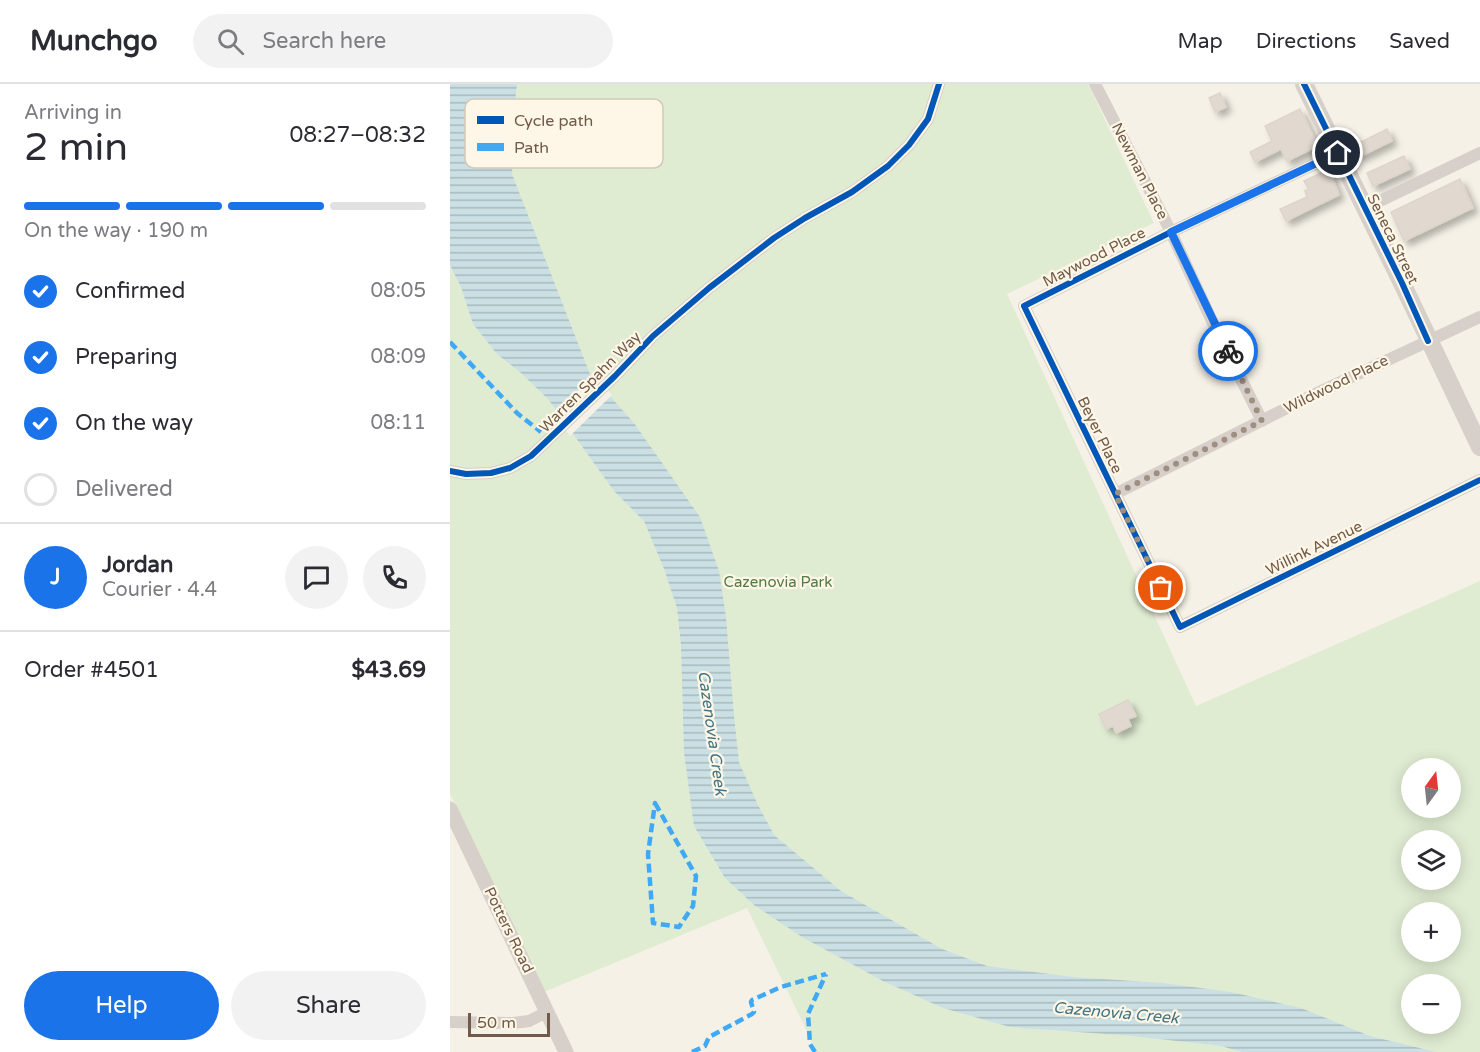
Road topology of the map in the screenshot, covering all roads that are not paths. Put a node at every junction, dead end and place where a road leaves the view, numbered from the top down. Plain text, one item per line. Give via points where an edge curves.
1 (939, 84) edge
2 (1095, 84) edge
3 (1304, 84) edge
4 (1338, 153) junction
5 (1480, 153) edge
6 (1365, 208) junction
7 (1171, 232) junction
8 (1024, 306) joint
9 (1480, 317) edge
10 (1428, 341) junction
11 (1262, 421) junction
12 (1480, 447) edge
13 (450, 471) edge
14 (1480, 480) edge
15 (1115, 494) junction
16 (1170, 607) joint
17 (450, 809) edge
18 (547, 1012) junction
19 (450, 1022) edge
20 (566, 1052) edge

1 - 13 street, Warren Spahn Way via 928,119 888,166 742,262 656,334 531,456 491,473
2 - 7 street, Newman Place
3 - 4 main road, Seneca Street
4 - 6 main road, Seneca Street
4 - 7 street, Maywood Place
5 - 6 street
6 - 10 main road, Seneca Street
7 - 8 street, Maywood Place
7 - 11 street, Newman Place
8 - 15 street, Beyer Place
9 - 10 street, Wildwood Place
10 - 11 street, Wildwood Place
10 - 12 main road, Seneca Street
11 - 15 street, Wildwood Place
14 - 16 street, Willink Avenue via 1180,627
15 - 16 street, Beyer Place
17 - 18 street, Potters Road
18 - 19 street via 530,1021 513,1023
18 - 20 street, Potters Road

